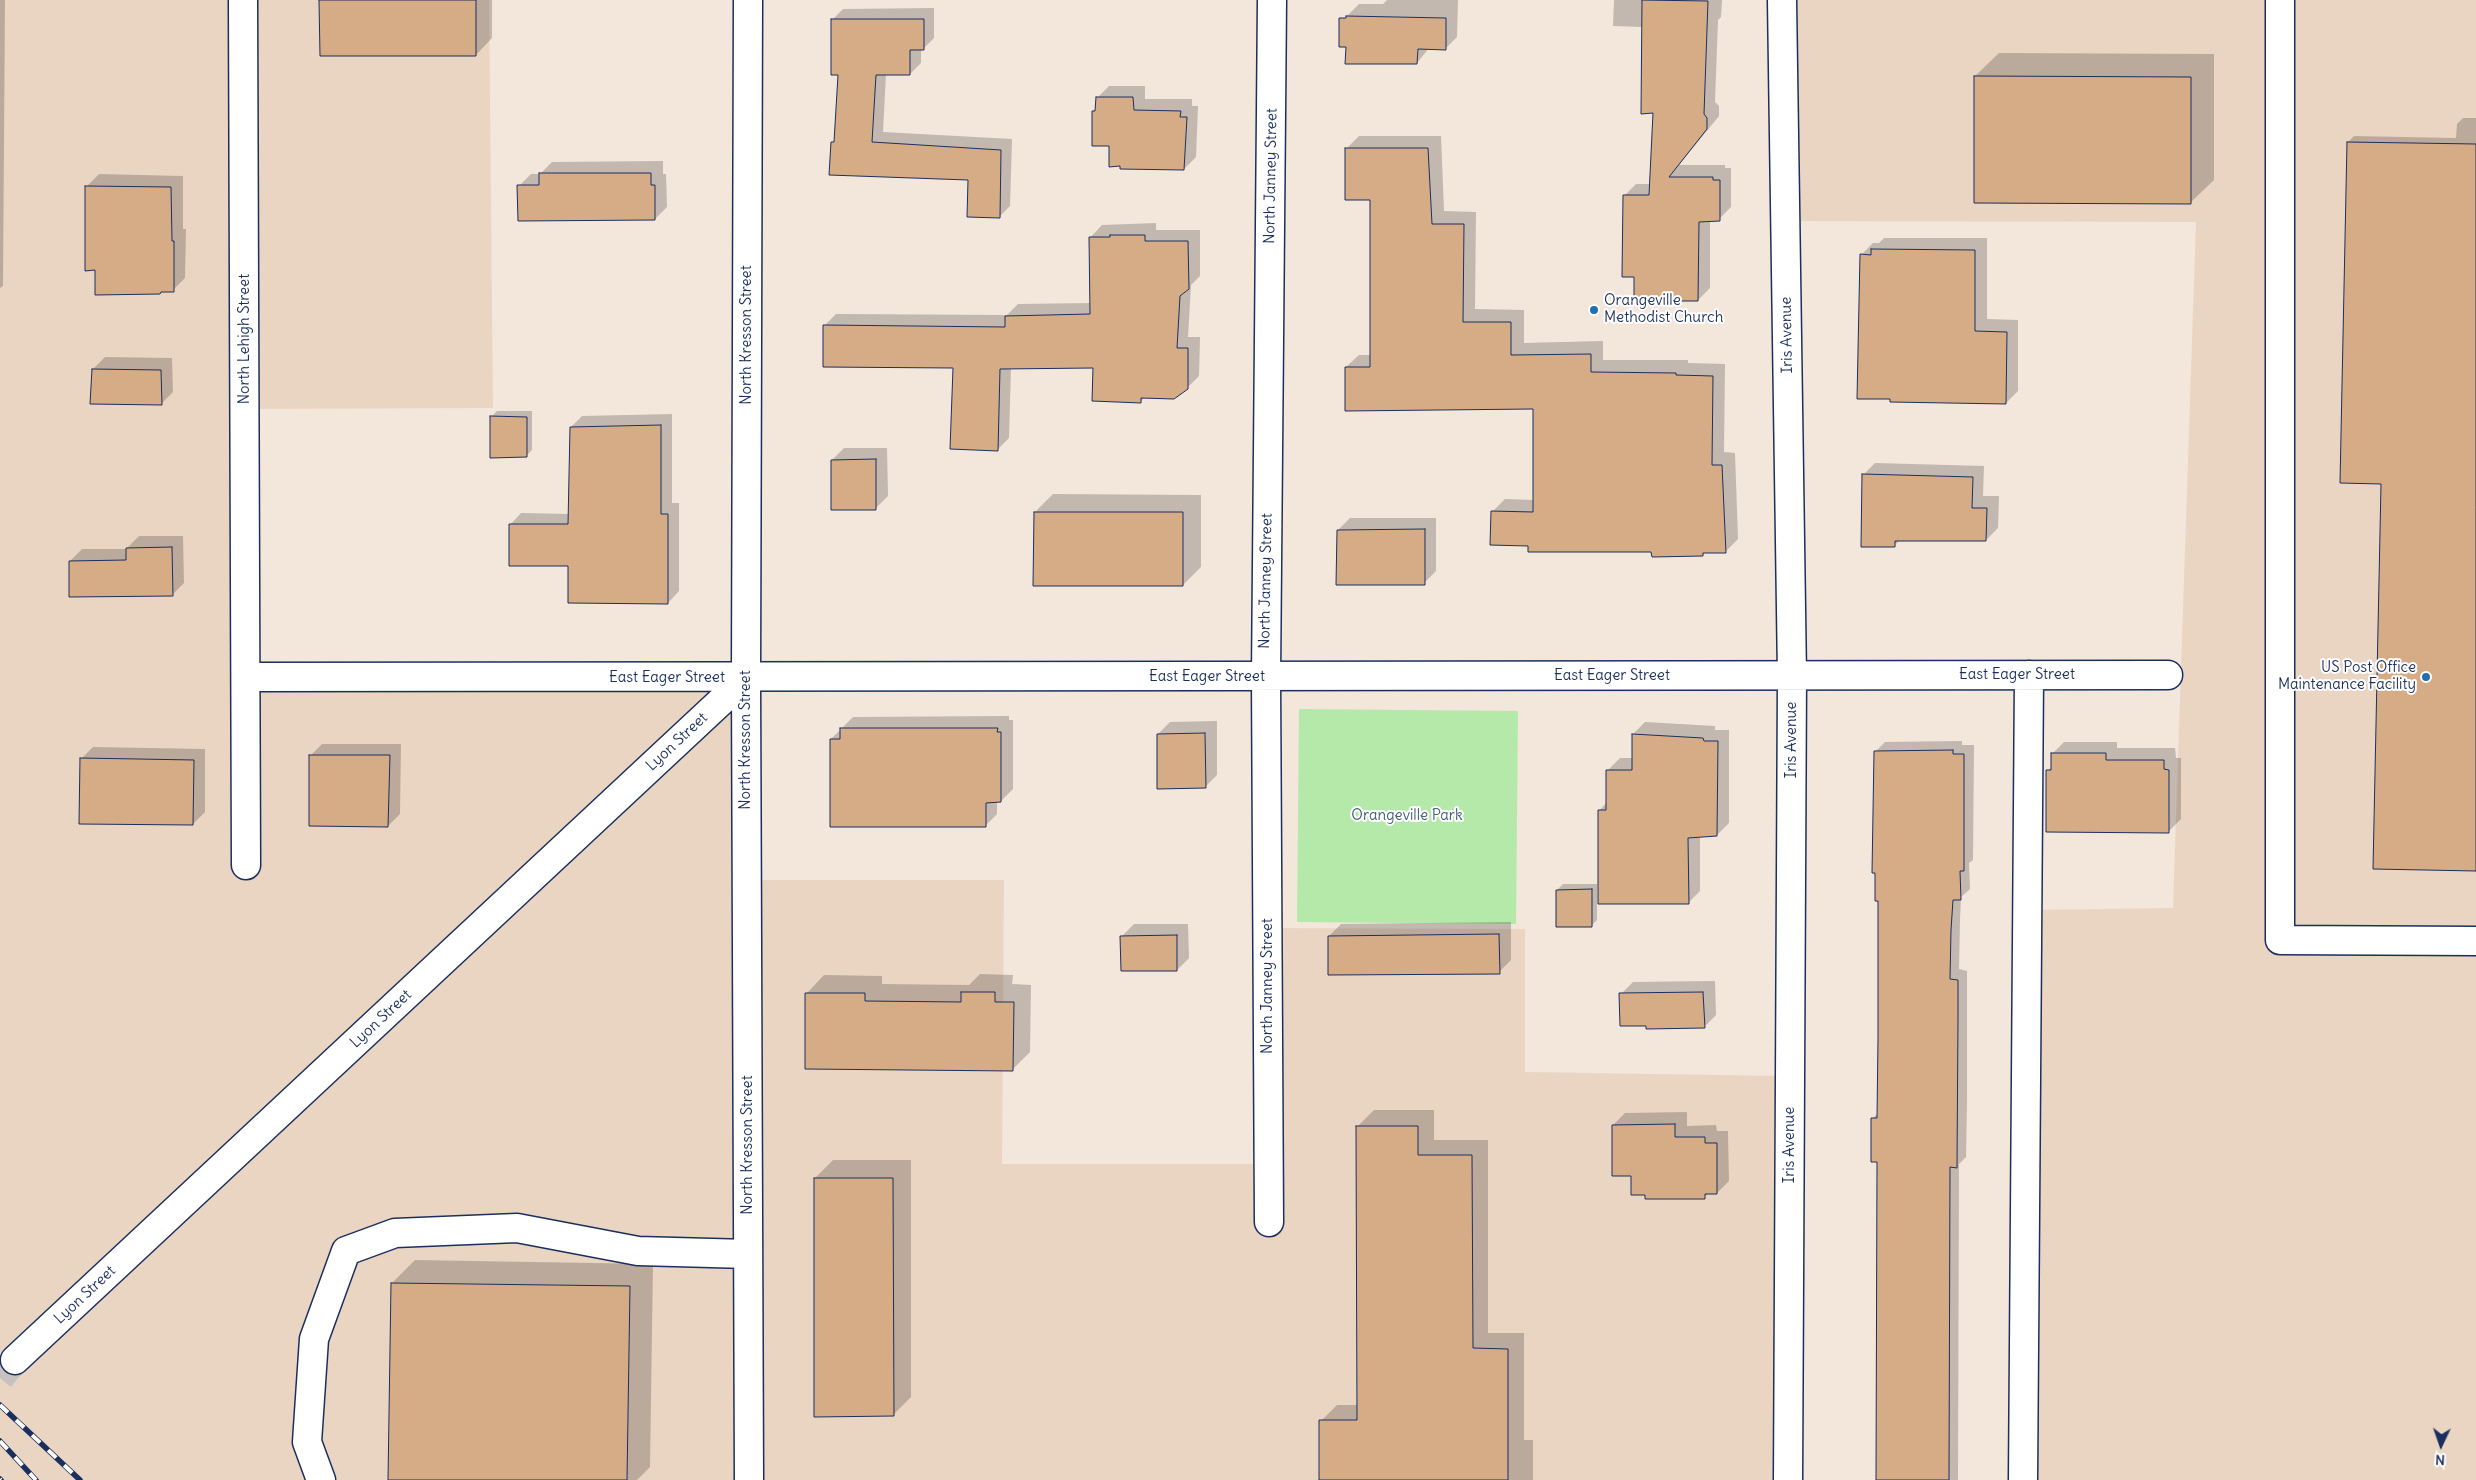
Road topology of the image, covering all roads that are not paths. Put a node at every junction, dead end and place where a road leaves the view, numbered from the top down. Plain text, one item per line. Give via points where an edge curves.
1 (243, 0) edge
2 (748, 0) edge
3 (1272, 0) edge
4 (1782, 0) edge
5 (2280, 0) edge
6 (2029, 675) junction
7 (2168, 675) dead end
8 (1792, 676) junction
9 (246, 677) junction
10 (1266, 677) junction
11 (746, 678) junction
12 (246, 865) dead end
13 (2476, 941) edge
14 (1269, 1222) dead end
15 (748, 1254) junction
16 (15, 1360) tunnel mouth
17 (321, 1480) edge
18 (749, 1480) edge
19 (1788, 1480) edge
20 (2024, 1480) edge

1 - 9 street, North Lehigh Street
2 - 11 street, North Kresson Street
3 - 10 street, North Janney Street
4 - 8 street, Iris Avenue
5 - 13 street via 2280,940
6 - 7 street, East Eager Street
6 - 8 street, East Eager Street
6 - 20 street
8 - 10 street, East Eager Street
8 - 19 street, Iris Avenue
9 - 11 street, East Eager Street
9 - 12 street, North Lehigh Street
10 - 11 street, East Eager Street
10 - 14 street, North Janney Street
11 - 15 street, North Kresson Street
11 - 16 street, Lyon Street
15 - 17 street via 638,1251 518,1228 395,1233 346,1251 314,1339 307,1442
15 - 18 street, North Kresson Street

